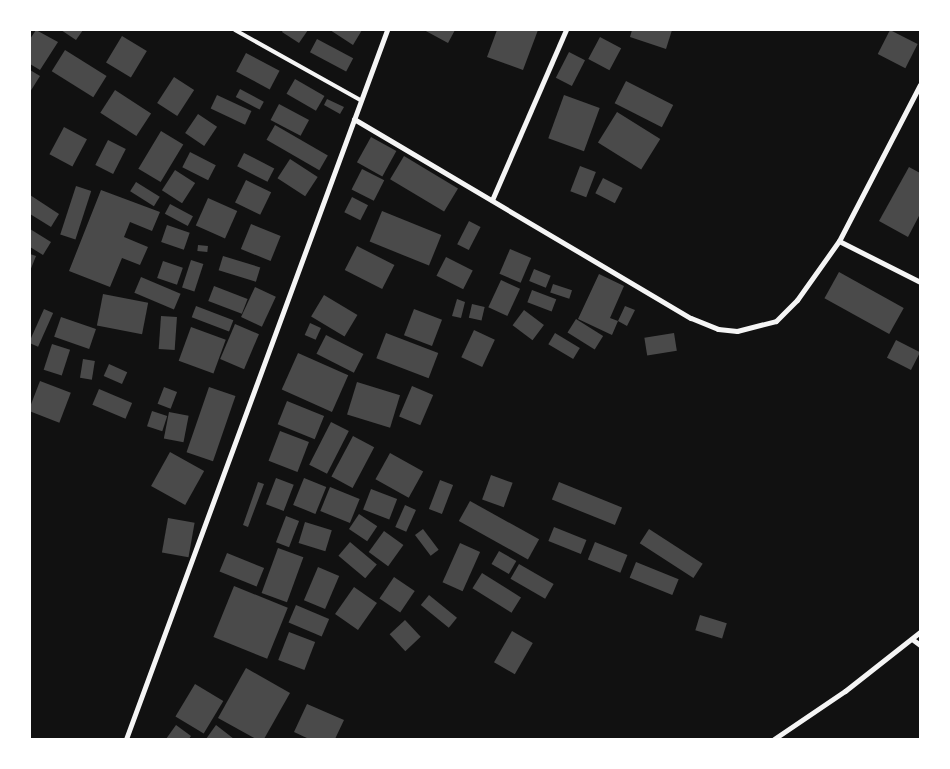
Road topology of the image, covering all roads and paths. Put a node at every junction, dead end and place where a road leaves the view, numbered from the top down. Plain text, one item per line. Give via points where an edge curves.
1 (235, 30) edge
2 (387, 30) edge
3 (566, 30) edge
4 (920, 85) edge
5 (360, 100) junction
6 (354, 119) junction
7 (492, 200) junction
8 (839, 241) junction
9 (920, 282) edge
10 (920, 632) edge
11 (912, 639) junction
12 (920, 645) edge
13 (126, 739) edge
14 (774, 739) edge

1 - 5 lane
2 - 5 street
3 - 7 street
4 - 8 street
5 - 6 street
6 - 7 street
6 - 13 street
7 - 8 street via 691,318 718,329 737,331 776,321 797,300
8 - 9 street
10 - 11 street
11 - 12 street
11 - 14 street via 845,691

